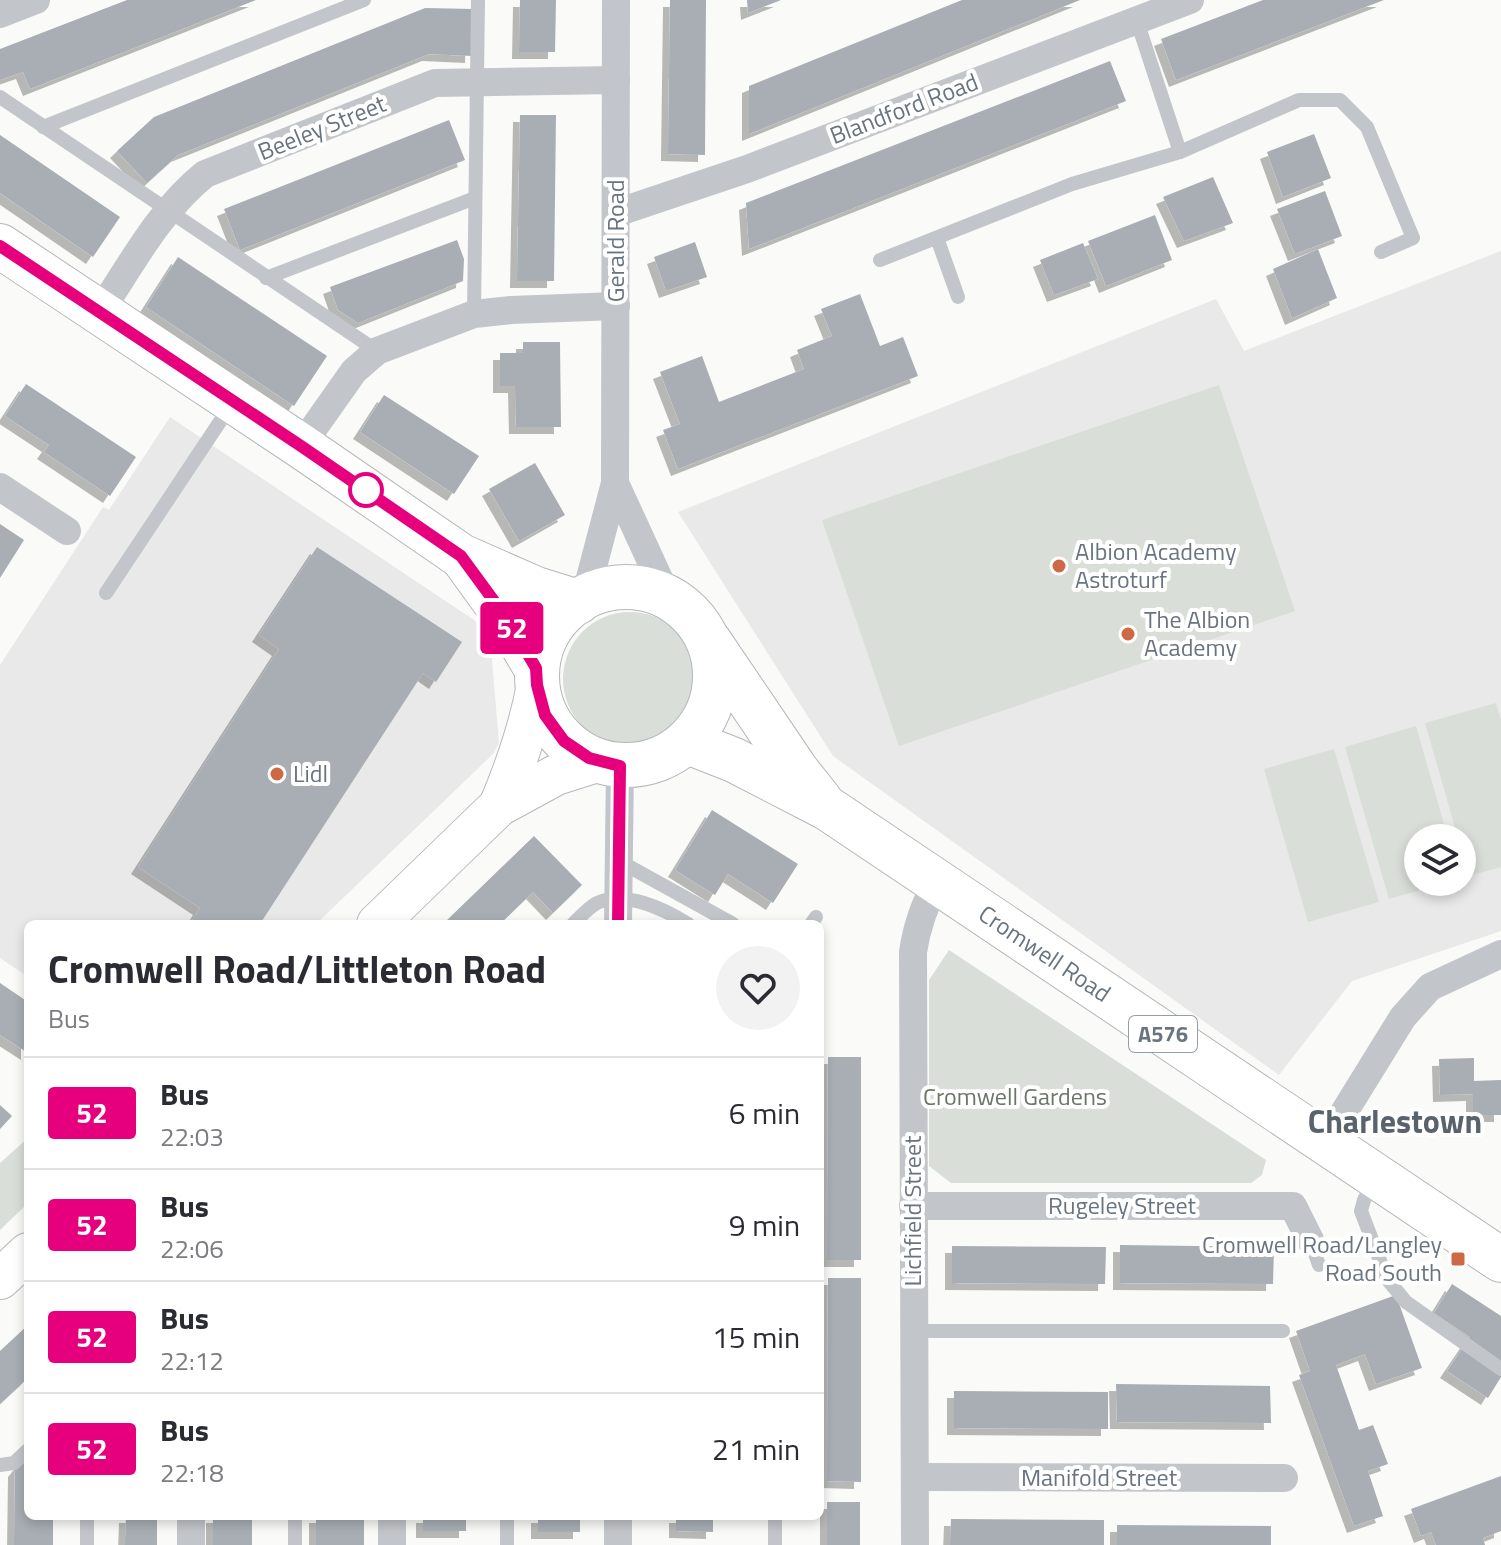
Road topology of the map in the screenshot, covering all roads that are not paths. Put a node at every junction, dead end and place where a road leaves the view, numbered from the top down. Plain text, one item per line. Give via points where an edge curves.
1 (36, 0) edge
2 (364, 0) edge
3 (478, 0) edge
4 (616, 0) edge
5 (1190, 0) edge
6 (1132, 10) edge
7 (0, 14) edge
8 (616, 80) junction
9 (477, 82) junction
10 (0, 97) edge
11 (43, 127) junction
12 (1180, 152) junction
13 (475, 198) junction
14 (168, 209) junction
15 (616, 213) junction
16 (937, 238) junction
17 (0, 246) edge
18 (1381, 252) dead end
19 (880, 260) dead end
20 (266, 278) junction
21 (958, 297) dead end
22 (616, 306) junction
23 (99, 313) junction
24 (474, 314) junction
25 (377, 351) junction
26 (233, 401) junction
27 (301, 446) junction
28 (615, 483) junction
29 (0, 487) edge
30 (67, 531) dead end
31 (461, 556) junction
32 (106, 593) dead end
33 (667, 596) junction
34 (582, 599) junction
35 (709, 641) junction
36 (536, 677) junction
37 (688, 742) junction
38 (610, 764) junction
39 (499, 806) junction
40 (827, 808) junction
41 (619, 861) junction
42 (937, 882) junction
43 (618, 911) edge
44 (381, 920) edge
45 (577, 920) edge
46 (682, 920) edge
47 (726, 920) edge
48 (1501, 954) edge
49 (1325, 1143) junction
50 (1376, 1177) junction
51 (913, 1206) junction
52 (1314, 1252) dead end
53 (24, 1257) edge
54 (1501, 1260) edge
55 (0, 1279) edge
56 (914, 1331) junction
57 (1283, 1331) dead end
58 (1501, 1369) edge
59 (24, 1454) edge
60 (0, 1465) edge
61 (915, 1477) junction
62 (1284, 1478) dead end
63 (87, 1520) edge
64 (191, 1520) edge
65 (295, 1520) edge
66 (392, 1520) edge
67 (507, 1520) edge
68 (618, 1520) edge
69 (775, 1520) edge
70 (87, 1545) edge
71 (191, 1545) edge
72 (295, 1545) edge
73 (392, 1545) edge
74 (507, 1545) edge
75 (618, 1545) edge
76 (775, 1545) edge
77 (915, 1545) edge

1 - 7 street
2 - 11 lane
3 - 9 lane
4 - 8 street, Gerald Road
5 - 6 street, Blandford Road
6 - 12 lane
6 - 15 street, Blandford Road via 747,169
8 - 9 street, Beeley Street
8 - 15 street, Gerald Road
9 - 13 lane
9 - 14 street, Beeley Street via 435,83 205,174
10 - 11 lane
11 - 14 lane
12 - 16 lane via 1072,184
12 - 18 lane via 1299,100 1340,100 1367,127 1413,238
13 - 20 lane
13 - 24 lane
14 - 20 lane
14 - 23 street, Beeley Street
15 - 22 street, Gerald Road
16 - 19 lane
16 - 21 lane
17 - 23 highway
20 - 25 lane
22 - 24 street
22 - 28 street, Gerald Road
23 - 26 highway
24 - 25 street
25 - 27 street via 354,371
26 - 27 highway
26 - 32 lane
27 - 31 highway
28 - 33 street, Gerald Road
28 - 34 street, Gerald Road
29 - 30 street
31 - 34 highway via 536,589
31 - 36 highway via 505,616
33 - 34 highway, A576 via 614,587
33 - 35 highway, A576 via 692,615
34 - 36 highway via 560,616 539,654
35 - 37 highway, A576 via 716,672 706,717
35 - 40 highway, Cromwell Road / A576
36 - 38 highway via 545,715 564,741 589,758
36 - 39 street via 529,725
37 - 38 highway, A576 via 651,763
37 - 40 highway, Cromwell Road / A576
38 - 39 street via 556,775
38 - 41 street
39 - 44 street
40 - 42 highway, Cromwell Road / A576
41 - 43 street
41 - 47 lane
42 - 49 highway, Cromwell Road / A576
42 - 51 street, Lichfield Street via 917,925 913,952
43 - 45 lane via 596,903
43 - 46 lane via 667,911
48 - 49 street via 1430,987 1403,1017
49 - 50 highway, Cromwell Road / A576
50 - 54 highway, Cromwell Road / A576
50 - 58 lane via 1361,1211 1387,1279 1406,1302
51 - 52 street, Rugeley Street via 1293,1206
51 - 56 street, Lichfield Street
53 - 55 street
56 - 57 lane
56 - 61 street, Lichfield Street
59 - 60 lane via 14,1463
61 - 62 street, Manifold Street
61 - 77 street, Lichfield Street
63 - 70 lane
64 - 71 street
65 - 72 lane
66 - 73 street
67 - 74 lane
68 - 75 street
69 - 76 lane

